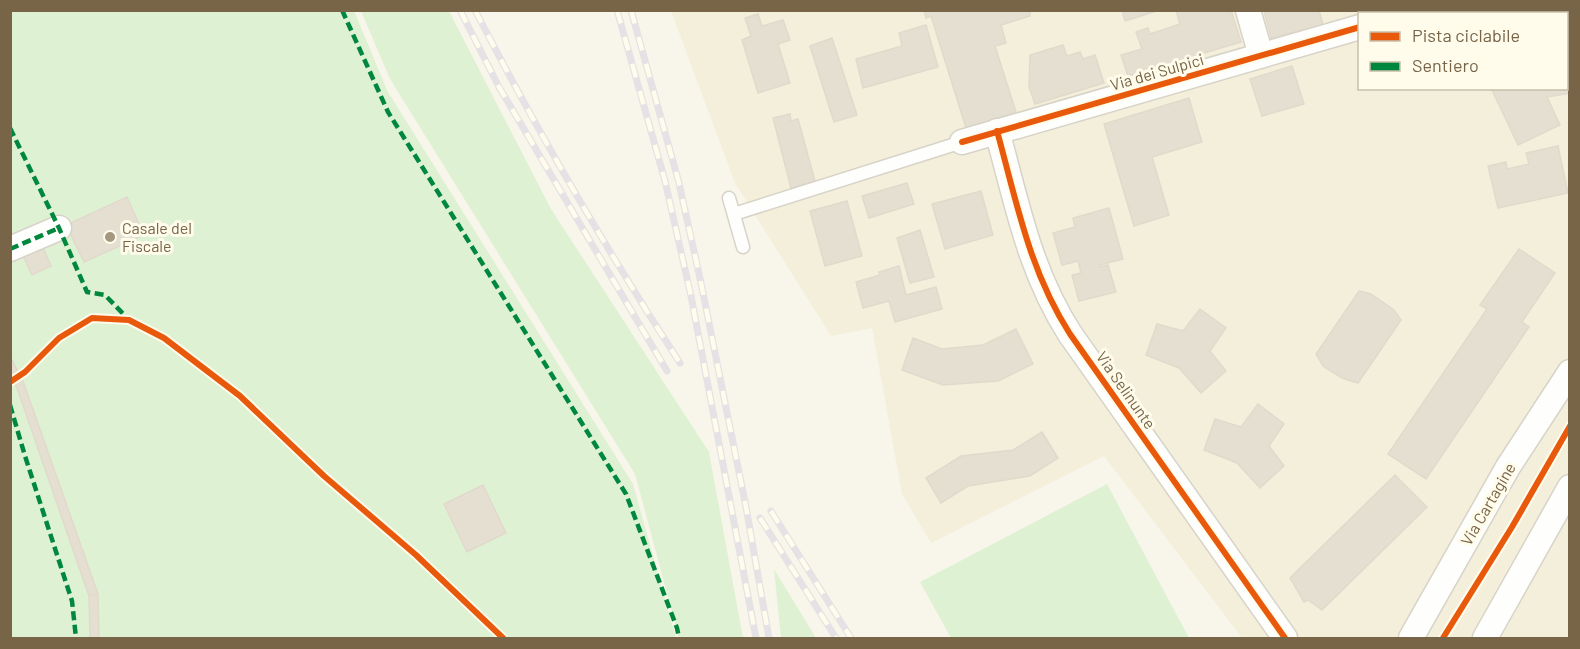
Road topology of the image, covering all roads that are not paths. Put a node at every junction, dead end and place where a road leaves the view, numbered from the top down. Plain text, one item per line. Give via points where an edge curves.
1 (1248, 10) edge
2 (1358, 27) edge
3 (1261, 56) junction
4 (997, 131) junction
5 (962, 142) joint
6 (729, 198) dead end
7 (734, 214) junction
8 (59, 228) dead end
9 (743, 247) dead end
10 (10, 249) edge
11 (1569, 372) edge
12 (1569, 487) edge
13 (1285, 639) edge
14 (1411, 639) edge
15 (1485, 639) edge

1 - 3 street
2 - 3 street, Via dei Sulpici
3 - 4 street, Via dei Sulpici
4 - 5 street, Via dei Sulpici
4 - 13 street, Via Selinunte via 1036,268 1056,312
5 - 7 lane
6 - 7 lane
7 - 9 lane
8 - 10 street
11 - 14 street, Via Cartagine via 1508,467
12 - 15 street

